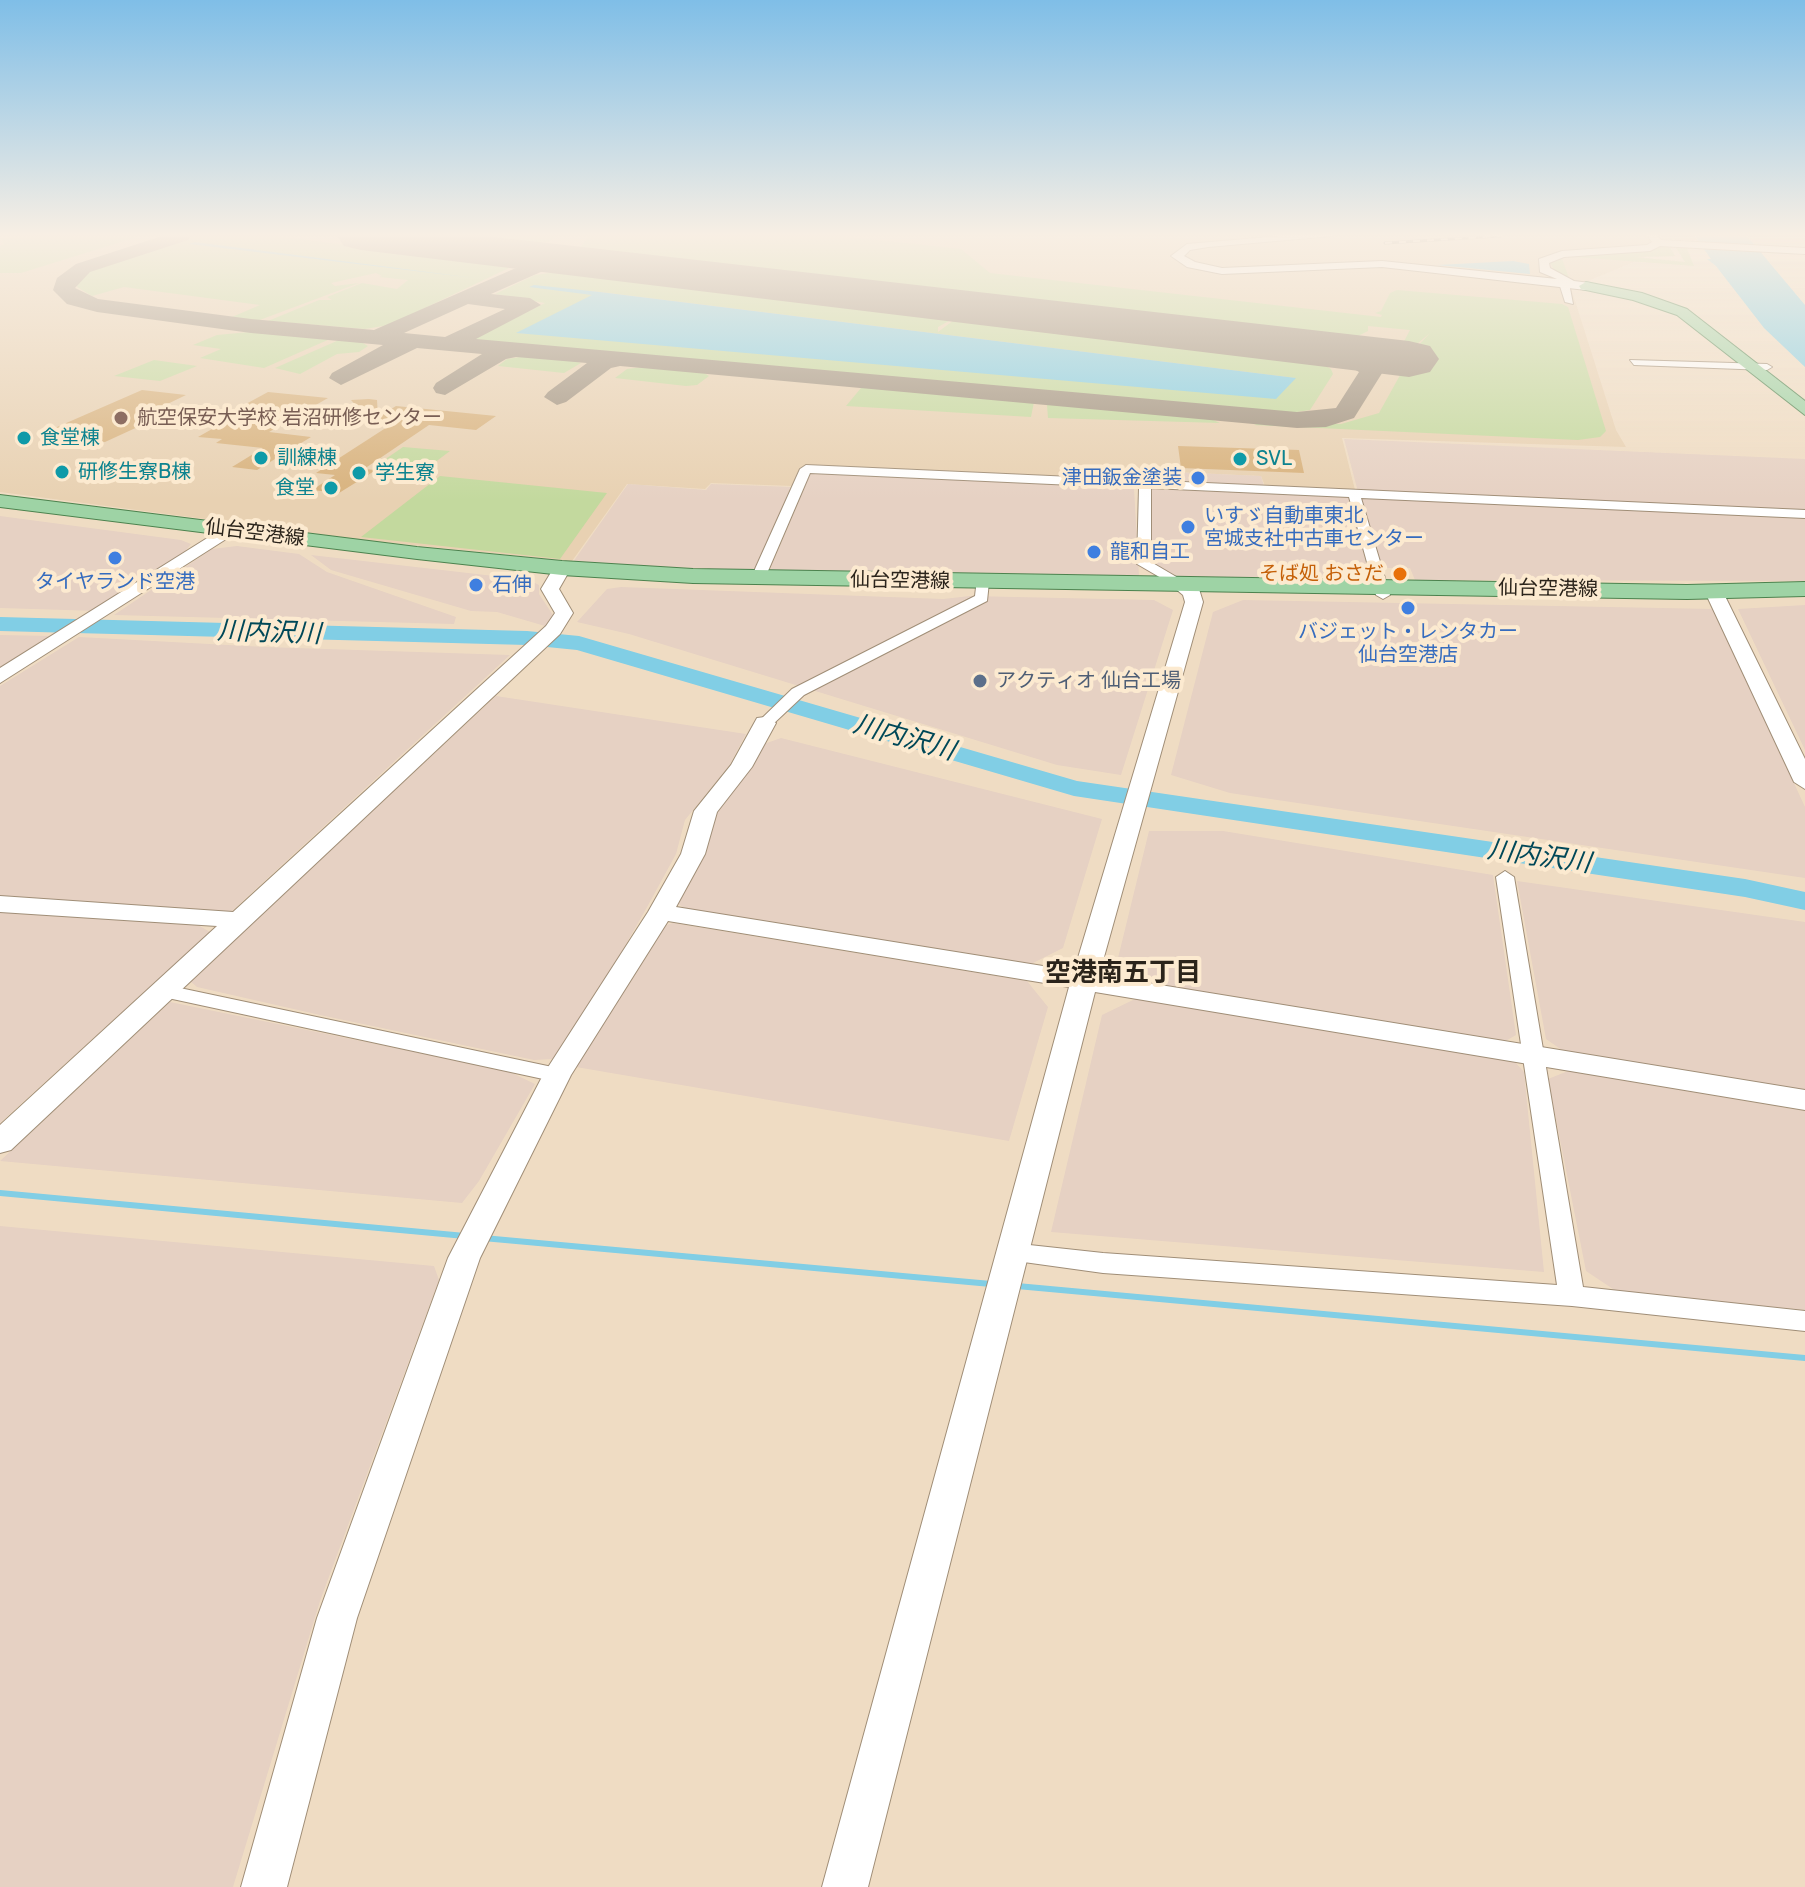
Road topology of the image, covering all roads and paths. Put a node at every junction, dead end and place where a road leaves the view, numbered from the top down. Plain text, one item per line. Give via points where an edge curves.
1 (1700, 324) edge
2 (1634, 362) dead end
3 (1759, 367) junction
4 (1805, 398) edge
5 (1805, 410) edge
6 (1145, 485) junction
7 (1354, 494) junction
8 (0, 501) edge
9 (0, 509) edge
10 (1805, 514) edge
11 (223, 534) junction
12 (559, 572) junction
13 (758, 578) junction
14 (982, 586) junction
15 (1186, 589) junction
16 (1805, 589) edge
17 (1381, 591) junction
18 (1717, 595) junction
19 (1805, 597) edge
20 (0, 677) edge
21 (768, 718) joint
22 (1805, 782) edge
23 (1505, 877) dead end
24 (0, 904) edge
25 (661, 912) junction
26 (237, 920) junction
27 (1084, 981) junction
28 (161, 990) junction
29 (1532, 1054) junction
30 (557, 1075) junction
31 (1805, 1100) edge
32 (0, 1142) edge
33 (1010, 1258) junction
34 (1572, 1296) junction
35 (1805, 1321) edge
36 (264, 1887) edge
37 (845, 1887) edge

1 - 3 main road
2 - 3 street
3 - 4 main road
3 - 5 main road
6 - 7 street
6 - 13 street via 806,469
6 - 15 street via 1144,564
7 - 10 street
7 - 17 street
8 - 11 main road, 仙台空港線
9 - 11 main road, 仙台空港線
11 - 12 main road, 仙台空港線
11 - 20 street
12 - 13 main road, 仙台空港線
12 - 14 main road, 仙台空港線 via 756,587
12 - 26 street via 550,594 564,613 544,638
13 - 14 main road, 仙台空港線
14 - 15 main road, 仙台空港線
14 - 21 street via 982,598 794,695
15 - 17 main road, 仙台空港線
15 - 27 street via 1194,602
16 - 18 main road, 仙台空港線
17 - 18 main road, 仙台空港線
18 - 19 main road, 仙台空港線
18 - 22 street
21 - 25 street via 741,767 706,811 693,854
23 - 29 street
24 - 26 street
25 - 27 street
25 - 30 street
26 - 28 street
27 - 29 street
27 - 33 street
28 - 30 street
28 - 32 street
29 - 31 street
29 - 34 street
30 - 36 street via 464,1258 337,1618
33 - 34 street
33 - 37 street
34 - 35 street

